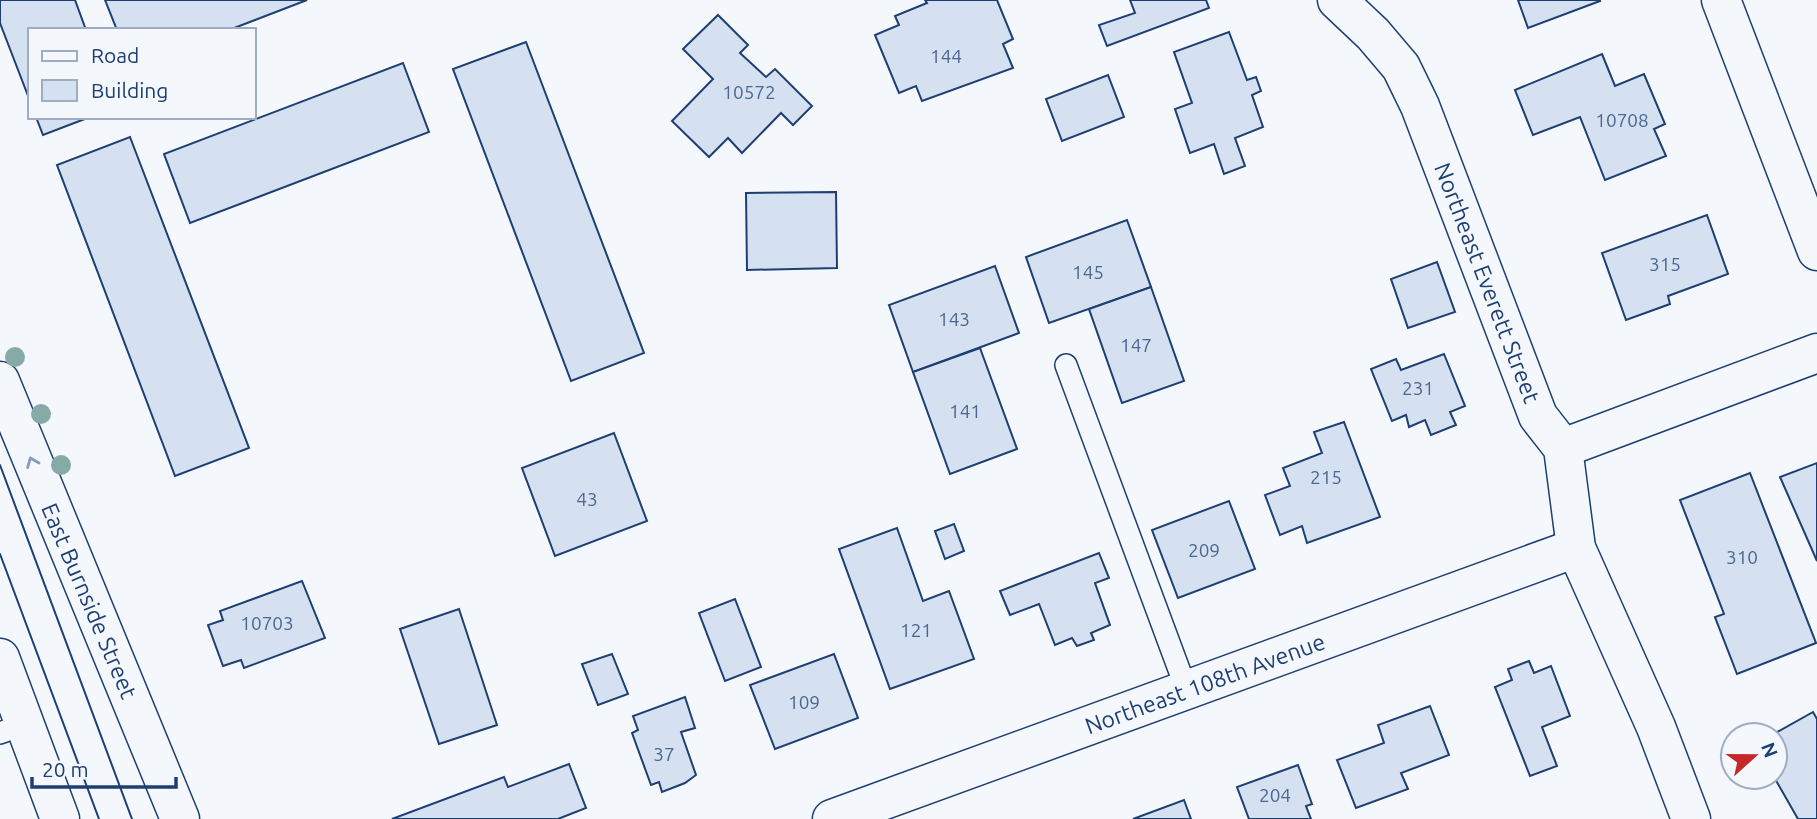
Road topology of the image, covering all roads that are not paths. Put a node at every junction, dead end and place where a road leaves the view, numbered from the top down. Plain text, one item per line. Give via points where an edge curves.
1 (1337, 0) edge
2 (1721, 0) edge
3 (1817, 251) edge
4 (1817, 353) edge
5 (1066, 365) dead end
6 (0, 382) edge
7 (1563, 448) junction
8 (1576, 548) junction
9 (0, 658) edge
10 (1187, 691) junction
11 (12, 728) edge
12 (60, 819) edge
13 (180, 819) edge
14 (832, 819) edge
15 (1691, 819) edge

1 - 7 street, Northeast Everett Street via 1401,67 1538,416
2 - 3 street
4 - 7 street
5 - 10 lane
13 -> 6 street, East Burnside Street
7 - 8 street
8 - 10 street, Northeast 108th Avenue
8 - 15 street via 1656,727
9 - 11 street
10 - 14 street, Northeast 108th Avenue
11 - 12 street

